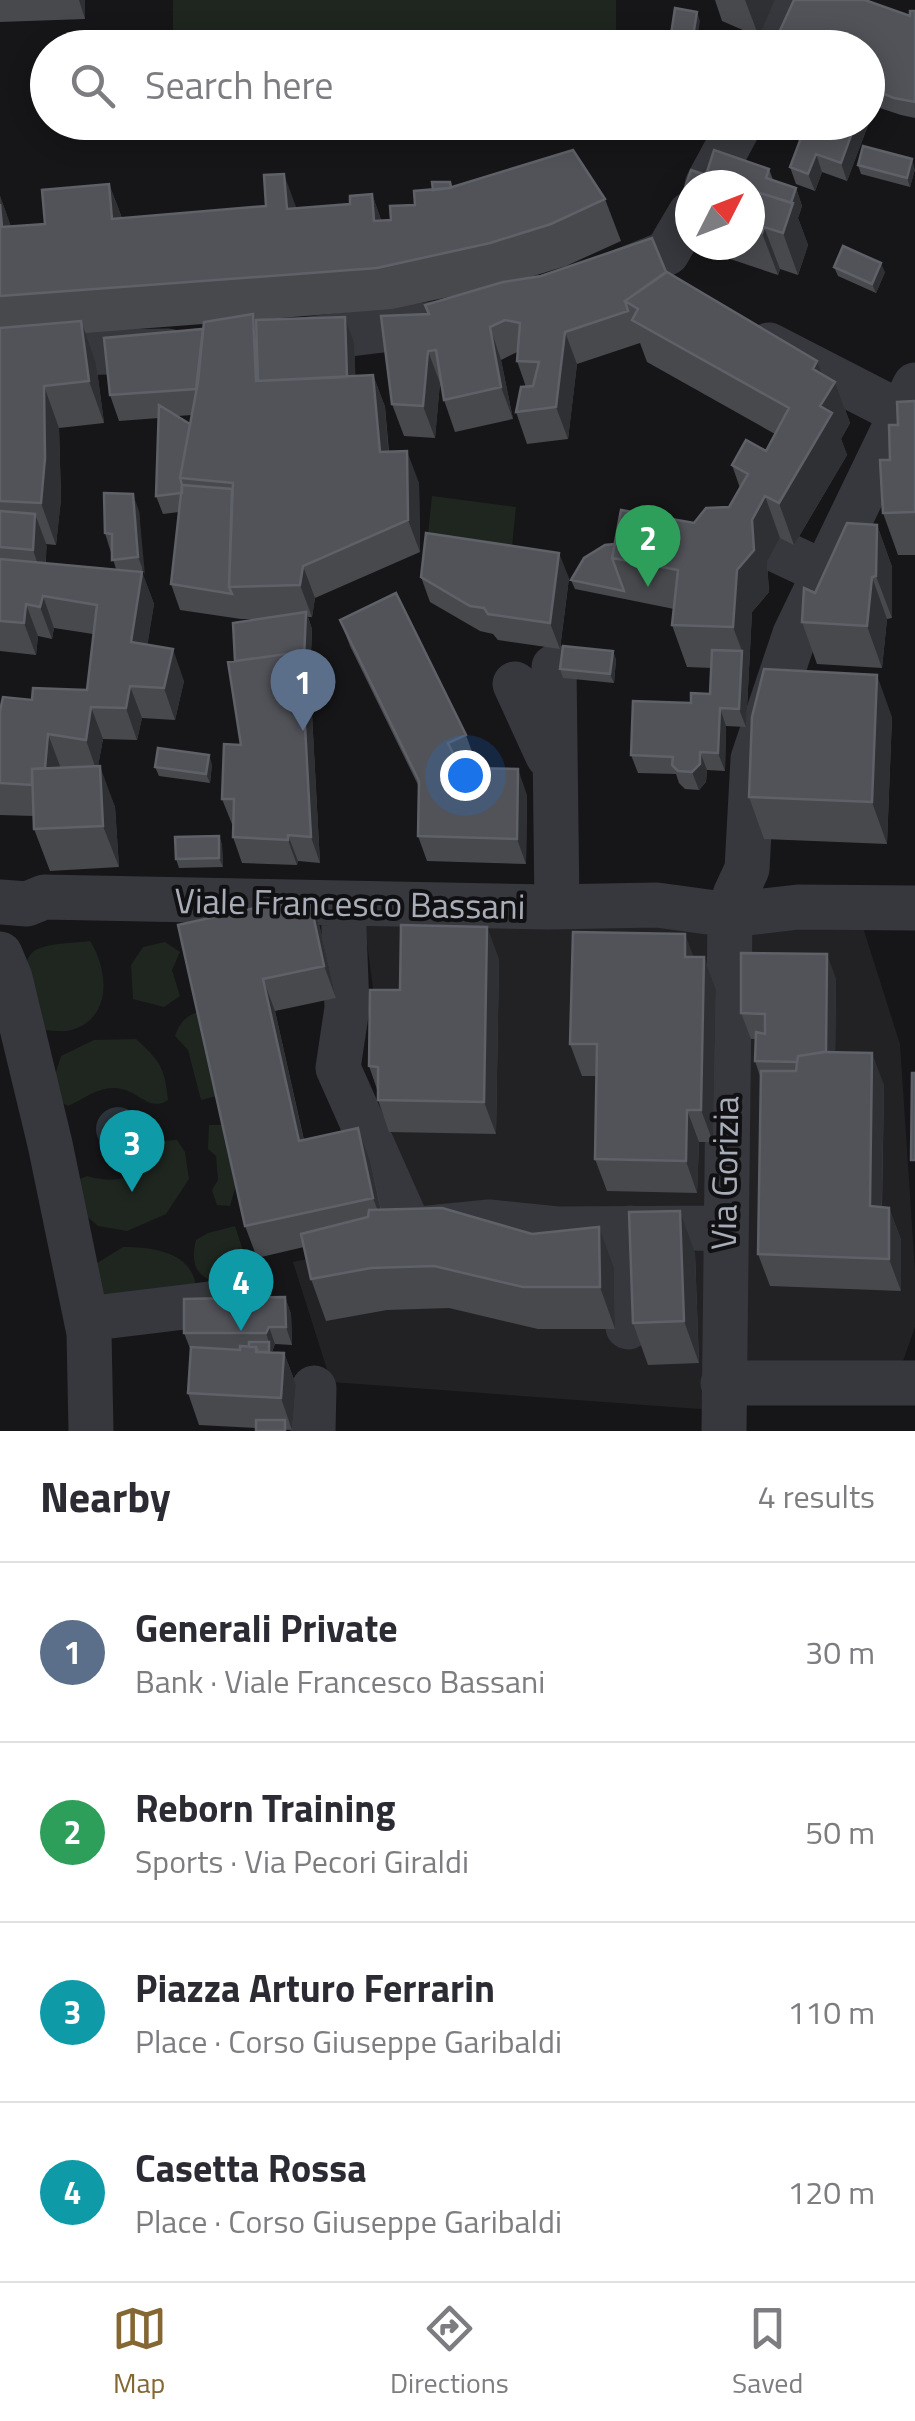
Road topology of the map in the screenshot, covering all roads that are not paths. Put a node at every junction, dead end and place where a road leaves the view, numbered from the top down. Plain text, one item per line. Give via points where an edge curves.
1 (793, 0) edge
2 (781, 30) edge
3 (731, 140) edge
4 (715, 170) edge
5 (675, 238) edge
6 (666, 253) junction
7 (574, 288) edge
8 (691, 293) edge
9 (481, 312) edge
10 (735, 327) edge
11 (0, 354) edge
12 (911, 404) edge
13 (753, 539) edge
14 (823, 572) junction
15 (534, 676) dead end
16 (18, 895) edge
17 (343, 904) junction
18 (732, 905) junction
19 (558, 907) junction
20 (915, 908) edge
21 (1, 956) edge
22 (630, 1228) junction
23 (724, 1228) junction
24 (274, 1305) edge
25 (86, 1319) junction
26 (628, 1327) edge
27 (723, 1383) junction
28 (915, 1383) edge
29 (91, 1431) edge
30 (724, 1431) edge

1 - 2 street
3 - 4 street
5 - 6 street
6 - 7 street
6 - 8 street
9 - 11 street via 362,335
10 - 12 street
12 - 14 street, Via Gorizia
13 - 14 street
14 - 18 street, Via Gorizia via 794,634 753,758 747,869
15 - 19 street via 555,772
16 - 17 street, Viale Francesco Bassani
16 - 21 street via 15,938
17 - 19 street, Viale Francesco Bassani
17 - 22 street via 347,1008 338,1068 393,1234 489,1222
18 - 19 street, Viale Francesco Bassani
18 - 20 street, Viale Francesco Bassani
18 - 23 street, Via Gorizia
21 - 25 street
22 - 23 street
22 - 26 street
23 - 27 street, Via Gorizia
24 - 25 street via 208,1304
25 - 29 street
27 - 28 street
27 - 30 street, Via Gorizia

